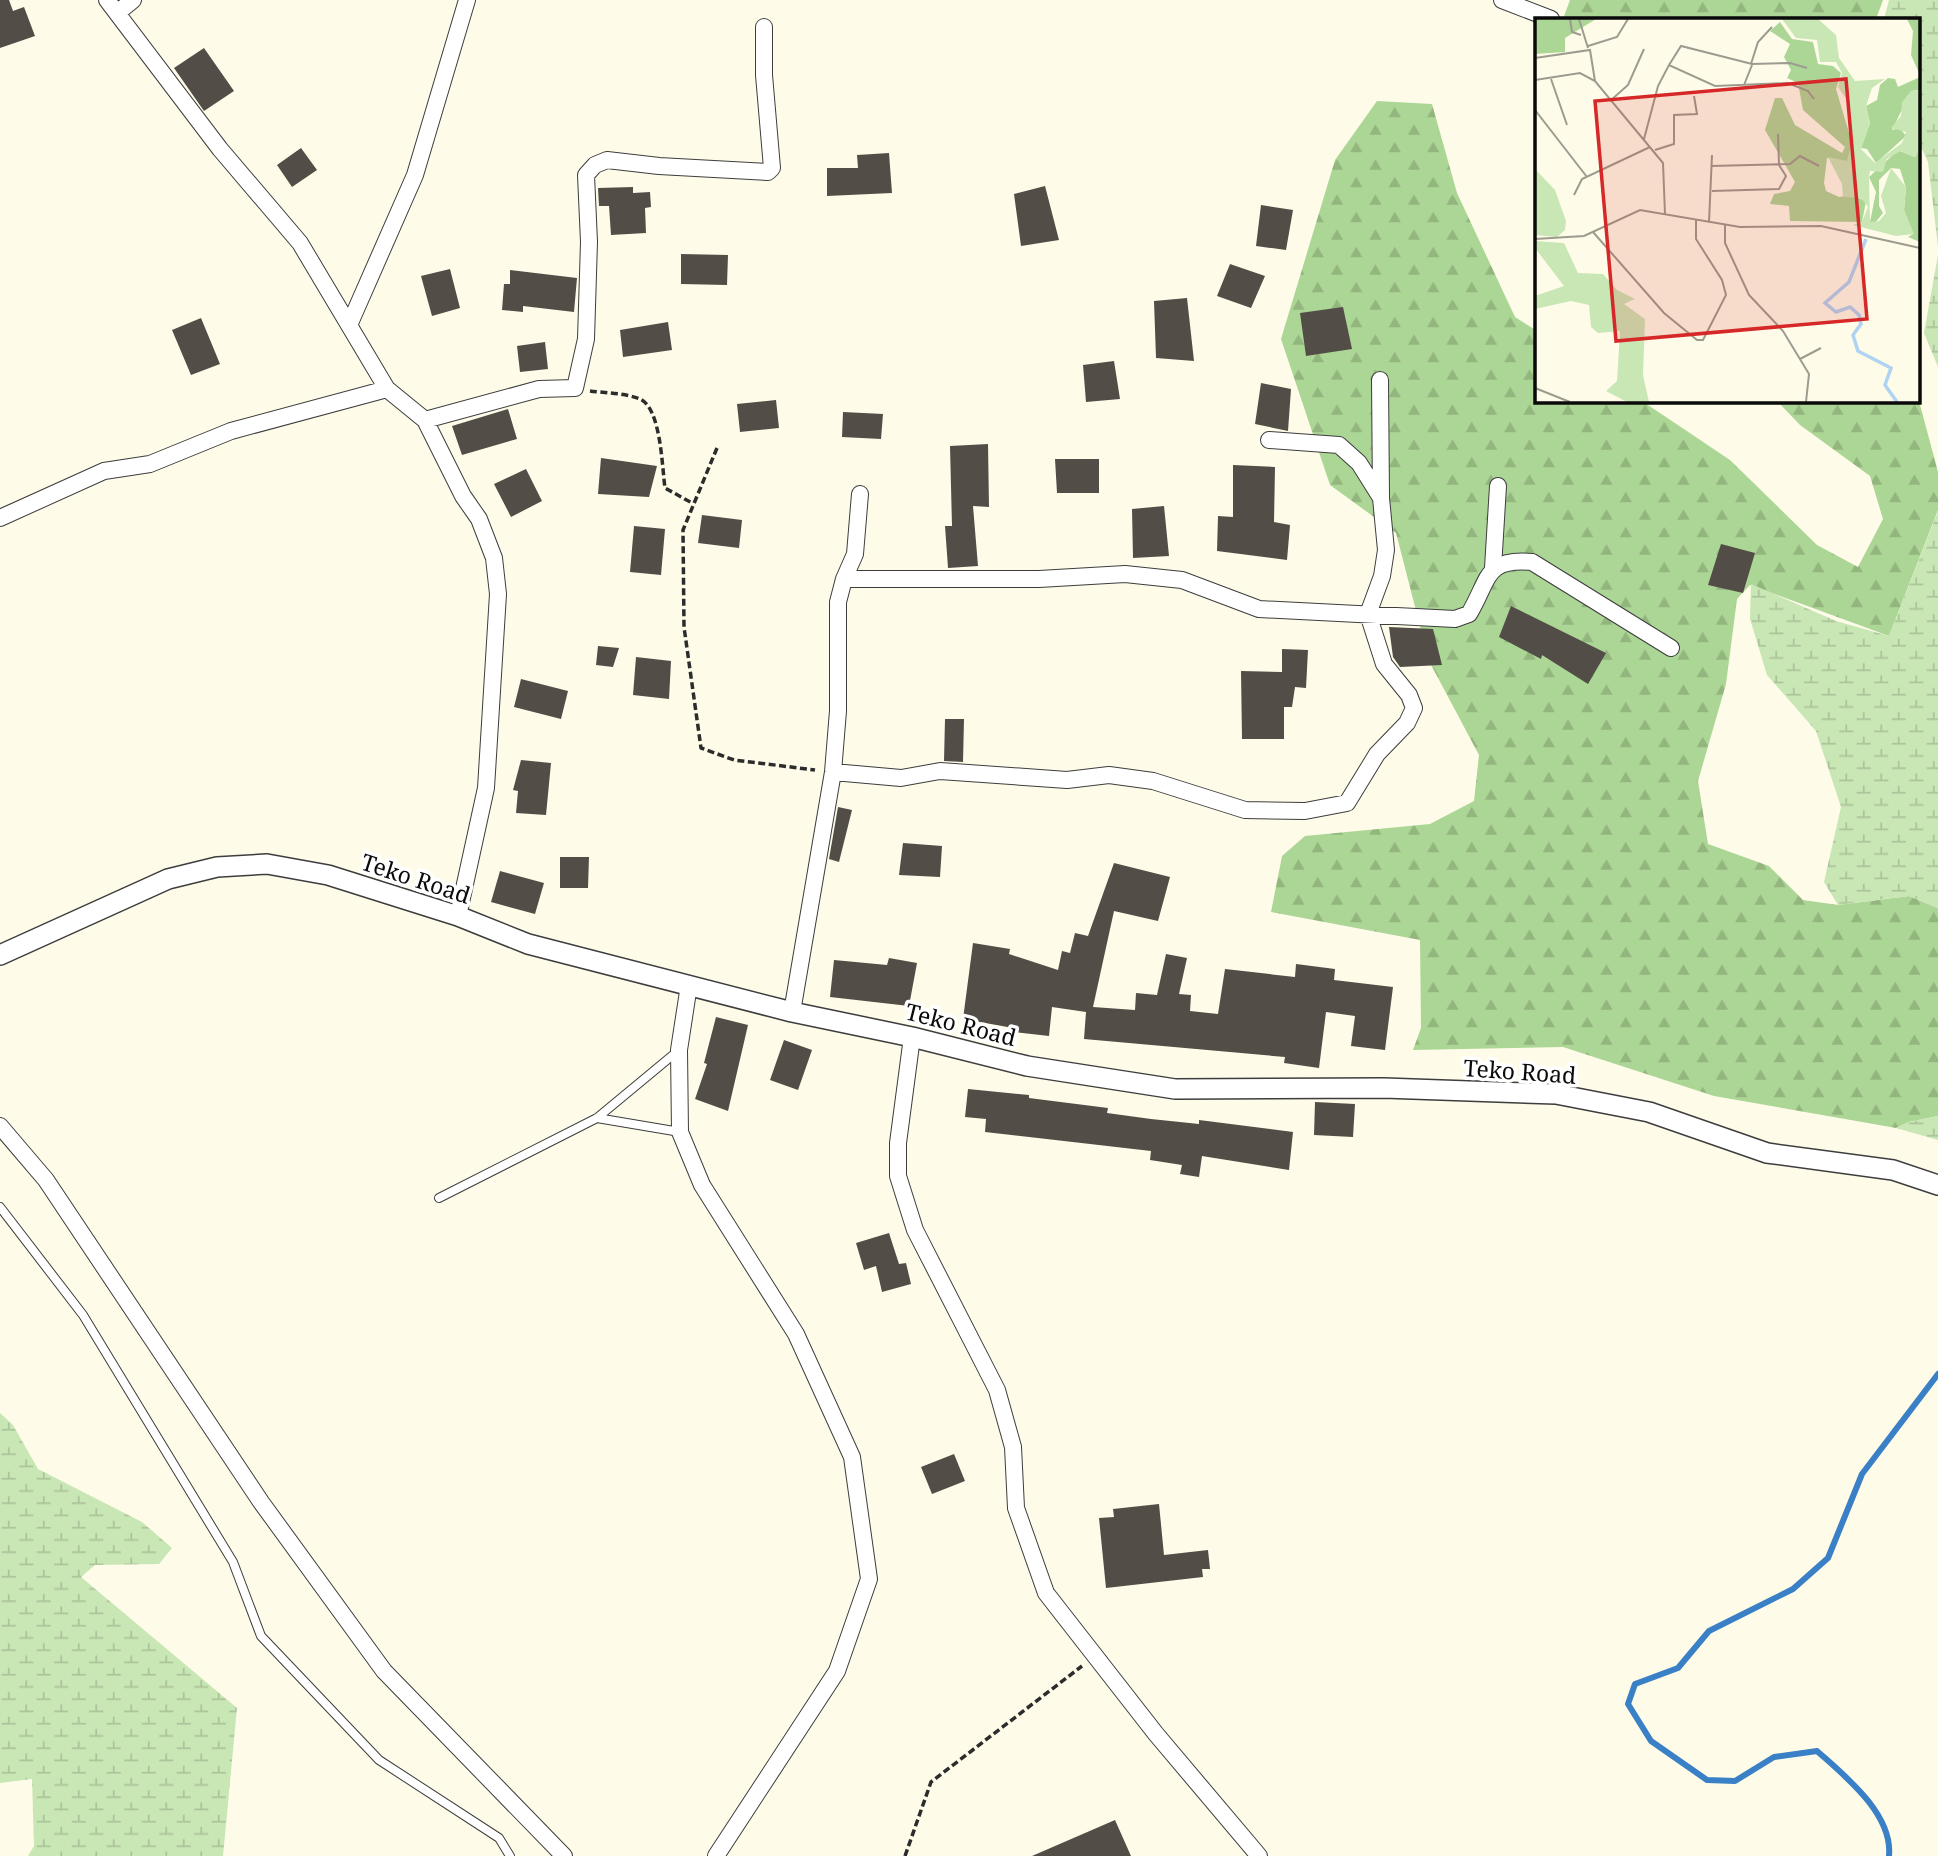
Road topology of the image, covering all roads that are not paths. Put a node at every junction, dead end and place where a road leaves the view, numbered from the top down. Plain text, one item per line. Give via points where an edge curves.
1 (132, 0) edge
2 (467, 0) edge
3 (1502, 0) edge
4 (112, 6) edge
5 (1548, 18) edge
6 (764, 27) dead end
7 (350, 323) junction
8 (1380, 380) dead end
9 (387, 389) junction
10 (425, 420) junction
11 (1269, 440) dead end
12 (1498, 486) dead end
13 (860, 494) dead end
14 (1381, 498) junction
15 (0, 518) edge
16 (1493, 568) junction
17 (844, 579) junction
18 (1368, 614) junction
19 (1671, 648) dead end
20 (833, 772) junction
21 (458, 916) junction
22 (0, 955) edge
23 (689, 985) junction
24 (792, 1012) junction
25 (912, 1037) junction
26 (679, 1050) junction
27 (597, 1118) junction
28 (0, 1126) edge
29 (680, 1132) junction
30 (1938, 1185) edge
31 (439, 1198) dead end
32 (0, 1208) edge
33 (510, 1856) edge
34 (564, 1856) edge
35 (716, 1856) edge
36 (1259, 1856) edge

1 - 4 street
2 - 7 street via 415,175
3 - 5 street
4 - 7 street via 220,149 300,243
6 - 10 street via 772,168 768,172 607,160 595,165 586,175 586,340 575,388 539,389
7 - 9 street
8 - 14 street
9 - 10 street
9 - 15 street via 231,431 150,464 104,471
10 - 21 street via 479,519 494,558 498,594 486,789
11 - 14 street via 1339,445 1359,463
12 - 16 street
13 - 17 street via 855,554
14 - 18 street via 1386,550
16 - 18 street via 1469,614 1455,618
16 - 19 street via 1508,560 1532,562
17 - 18 street via 1040,579 1125,573 1182,580 1259,609
17 - 20 street via 838,602
18 - 20 street via 1384,664 1415,708 1377,754 1347,803 1305,811 1245,810 1153,781 1109,775 1067,780 940,771 901,778
20 - 24 street
21 - 22 street, Teko Road via 328,875 267,864 218,867 168,879
21 - 23 street, Teko Road via 528,944
23 - 24 street, Teko Road
23 - 26 street
24 - 25 street, Teko Road
25 - 30 street, Teko Road via 1027,1066 1175,1089 1384,1088 1556,1094 1649,1112 1767,1153 1893,1170
25 - 36 street via 898,1176 915,1230 997,1390 1013,1447 1016,1508 1046,1593
26 - 27 lane
26 - 29 street
27 - 29 lane
27 - 31 lane
28 - 34 street via 46,1180 261,1502 384,1671
29 - 35 street via 702,1185 796,1334 852,1457 869,1579 837,1671
32 - 33 lane via 83,1315 233,1562 261,1636 379,1760 499,1838

